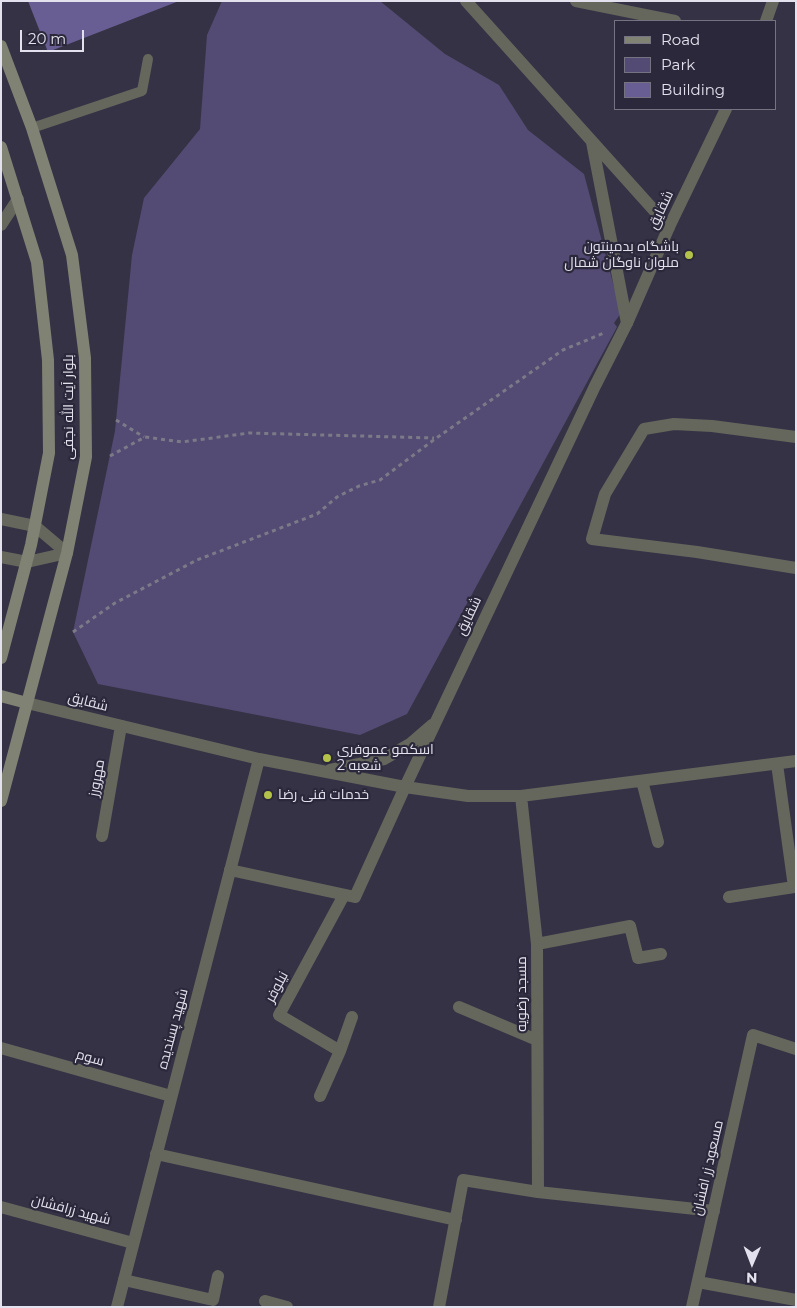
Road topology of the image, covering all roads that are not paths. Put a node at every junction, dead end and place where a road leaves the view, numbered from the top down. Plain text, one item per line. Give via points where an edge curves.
1 (466, 1) edge
2 (576, 1) edge
3 (773, 1) edge
4 (669, 20) edge
5 (766, 20) edge
6 (1, 46) edge
7 (148, 59) dead end
8 (726, 110) edge
9 (32, 128) junction
10 (592, 142) junction
11 (1, 147) edge
12 (18, 199) junction
13 (1, 225) edge
14 (669, 227) junction
15 (627, 322) junction
16 (796, 437) edge
17 (1, 519) edge
18 (35, 526) junction
19 (67, 553) junction
20 (1, 557) edge
21 (27, 562) junction
22 (796, 568) edge
23 (1, 658) edge
24 (1, 696) edge
25 (27, 703) junction
26 (436, 721) junction
27 (121, 726) junction
28 (259, 759) junction
29 (796, 761) edge
30 (776, 764) junction
31 (324, 772) junction
32 (642, 781) junction
33 (405, 787) junction
34 (521, 796) junction
35 (1, 801) edge
36 (102, 836) dead end
37 (658, 842) dead end
38 (792, 842) edge
39 (230, 870) junction
40 (344, 895) junction
41 (729, 897) dead end
42 (537, 944) junction
43 (661, 954) dead end
44 (459, 1006) dead end
45 (352, 1017) dead end
46 (537, 1040) junction
47 (1, 1048) edge
48 (796, 1049) edge
49 (340, 1051) junction
50 (171, 1096) junction
51 (320, 1096) dead end
52 (156, 1154) junction
53 (538, 1192) junction
54 (1, 1207) edge
55 (714, 1211) junction
56 (456, 1220) junction
57 (133, 1243) junction
58 (218, 1276) dead end
59 (124, 1280) junction
60 (698, 1282) junction
61 (796, 1300) edge
62 (265, 1301) dead end
63 (116, 1307) edge
64 (287, 1307) edge
65 (439, 1307) edge
66 (692, 1307) edge

1 - 10 street
2 - 4 street
3 - 5 street
6 - 9 main road, بلوار آیت الله نجفی
7 - 9 lane via 142,91
8 - 14 street, شقایق
9 - 19 main road, بلوار آیت الله نجفی via 72,255 85,358 86,457
10 - 14 street
10 - 15 street
11 - 12 main road, بلوار آیت الله نجفی
12 - 13 street
12 - 18 main road, بلوار آیت الله نجفی via 37,262 48,360 49,453
14 - 15 street, شقایق
15 - 26 street, شقایق
16 - 22 street via 712,426 674,424 644,429 605,494 592,539
17 - 18 street
18 - 19 street
18 - 21 main road, بلوار آیت الله نجفی
19 - 21 street
19 - 25 main road, بلوار آیت الله نجفی
20 - 21 street
21 - 23 main road, بلوار آیت الله نجفی
24 - 25 main road
25 - 27 street, شقایق
25 - 35 main road, بلوار آیت الله نجفی
26 - 31 street via 410,744 384,759
26 - 33 street, شقایق
27 - 28 street, شقایق
27 - 36 street, مهرورز
28 - 31 street, شقایق
28 - 39 street, شهید پسندیده
29 - 30 street
30 - 32 street
30 - 38 street
31 - 33 street, شقایق
32 - 34 street
32 - 37 street
33 - 34 street via 468,796
33 - 40 street via 355,897
34 - 42 street, مسجد رضویه
38 - 41 street via 794,887
39 - 40 street
39 - 50 street, شهید پسندیده
40 - 49 street, نیلوفر via 280,1015
42 - 43 street via 630,926 638,958
42 - 46 street, مسجد رضویه
44 - 46 street
45 - 49 street
46 - 53 street, مسجد رضویه
47 - 50 street, سوم
48 - 55 street, مسعود زر افشان via 753,1035
49 - 51 street
50 - 52 street, شهید پسندیده
52 - 56 street
52 - 57 street, شهید پسندیده
53 - 55 street
53 - 56 street via 463,1180
54 - 57 street, شهید زرافشان
55 - 60 street, مسعود زر افشان
56 - 65 street
57 - 59 street, شهید پسندیده
58 - 59 street via 213,1300
59 - 63 street, شهید پسندیده
60 - 61 street
60 - 66 street, مسعود زر افشان
62 - 64 street

